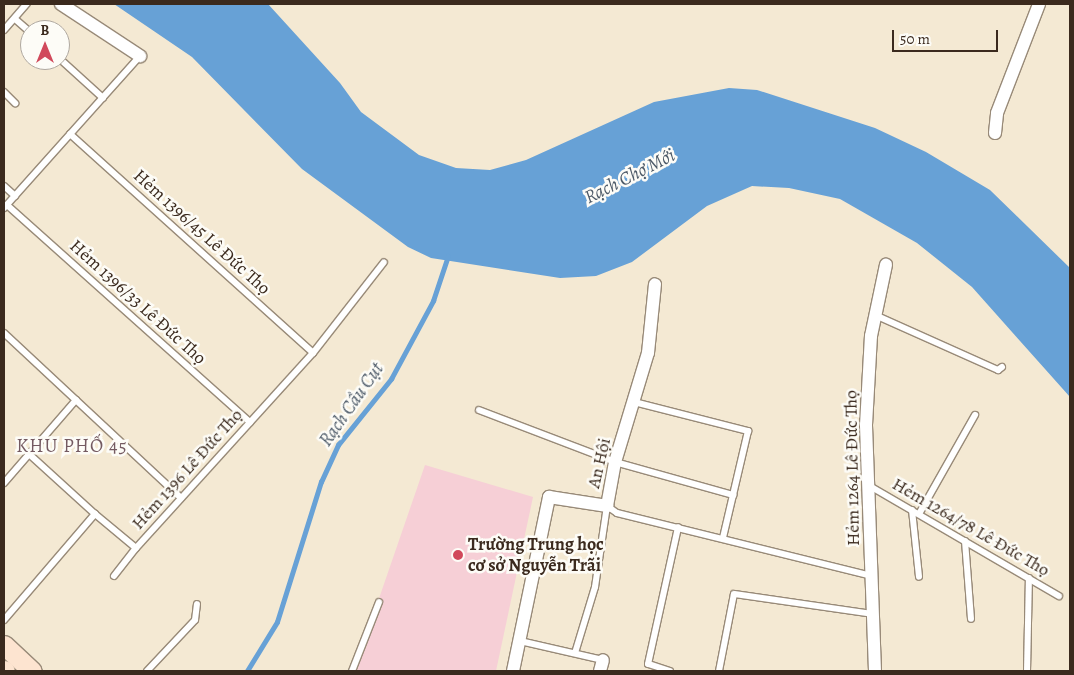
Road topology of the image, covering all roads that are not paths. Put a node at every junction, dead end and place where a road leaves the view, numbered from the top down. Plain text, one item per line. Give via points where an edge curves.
1 (27, 4) edge
2 (61, 4) edge
3 (1039, 4) edge
4 (15, 19) junction
5 (20, 23) edge
6 (4, 30) edge
7 (140, 56) joint
8 (70, 68) edge
9 (4, 92) edge
10 (103, 98) junction
11 (15, 103) dead end
12 (995, 133) dead end
13 (70, 134) junction
14 (4, 186) edge
15 (15, 196) junction
16 (5, 207) edge
17 (384, 262) dead end
18 (886, 265) dead end
19 (655, 284) dead end
20 (875, 315) junction
21 (4, 333) edge
22 (313, 353) junction
23 (1002, 367) dead end
24 (76, 400) junction
25 (634, 402) junction
26 (479, 410) dead end
27 (975, 415) dead end
28 (250, 422) junction
29 (29, 454) junction
30 (615, 462) junction
31 (4, 484) edge
32 (868, 485) junction
33 (733, 495) junction
34 (181, 498) junction
35 (607, 506) junction
36 (912, 510) junction
37 (95, 514) junction
38 (919, 514) junction
39 (678, 527) junction
40 (723, 538) junction
41 (964, 541) junction
42 (136, 548) junction
43 (114, 576) dead end
44 (872, 576) junction
45 (919, 577) dead end
46 (1029, 578) junction
47 (1059, 596) dead end
48 (378, 602) dead end
49 (197, 604) dead end
50 (873, 614) junction
51 (972, 619) dead end
52 (4, 620) edge
53 (520, 641) junction
54 (4, 644) edge
55 (575, 653) junction
56 (602, 665) edge
57 (32, 671) edge
58 (147, 671) edge
59 (352, 671) edge
60 (513, 671) edge
61 (670, 671) edge
62 (720, 671) edge
63 (876, 671) edge
64 (1026, 671) edge

1 - 4 lane
2 - 7 street
3 - 12 street via 997,114
4 - 5 lane
4 - 6 lane
7 - 10 lane
8 - 10 lane
9 - 11 lane
10 - 13 lane
13 - 15 lane
13 - 22 lane, Hẻm 1396/45 Lê Đức Thọ
14 - 15 lane
15 - 16 lane
16 - 28 lane, Hẻm 1396/33 Lê Đức Thọ
17 - 22 lane, Hẻm 1396 Lê Đức Thọ
18 - 20 street, Hẻm 1264 Lê Đức Thọ
19 - 25 street, An Hội via 648,353
20 - 23 lane via 998,370
20 - 32 street, Hẻm 1264 Lê Đức Thọ via 866,424
21 - 24 lane
22 - 28 lane, Hẻm 1396 Lê Đức Thọ
24 - 29 lane
24 - 34 lane
25 - 30 street, An Hội
25 - 33 lane via 748,431
26 - 30 lane
27 - 38 lane
28 - 34 lane, Hẻm 1396 Lê Đức Thọ
29 - 31 lane
29 - 37 lane, Hẻm 1396 Lê Đức Thọ
30 - 33 lane
30 - 35 street, An Hội
32 - 36 lane, Hẻm 1264/78 Lê Đức Thọ
32 - 44 street, Hẻm 1264 Lê Đức Thọ
33 - 40 lane
34 - 42 lane, Hẻm 1396 Lê Đức Thọ
35 - 39 lane via 617,513
35 - 53 street, An Hội via 549,497
35 - 55 lane via 595,588
36 - 38 lane, Hẻm 1264/78 Lê Đức Thọ
36 - 45 lane
37 - 42 lane, Hẻm 1396 Lê Đức Thọ
37 - 52 lane
38 - 41 lane, Hẻm 1264/78 Lê Đức Thọ
39 - 40 lane
39 - 61 lane via 648,664
40 - 44 lane
41 - 46 lane, Hẻm 1264/78 Lê Đức Thọ
41 - 51 lane
42 - 43 lane
44 - 50 street, Hẻm 1264 Lê Đức Thọ
46 - 47 lane, Hẻm 1264/78 Lê Đức Thọ
46 - 64 lane
48 - 59 lane
49 - 58 lane via 196,620
50 - 62 lane via 734,594
50 - 63 street, Hẻm 1264 Lê Đức Thọ
53 - 55 lane
53 - 60 street, An Hội
54 - 57 main road
55 - 56 lane

